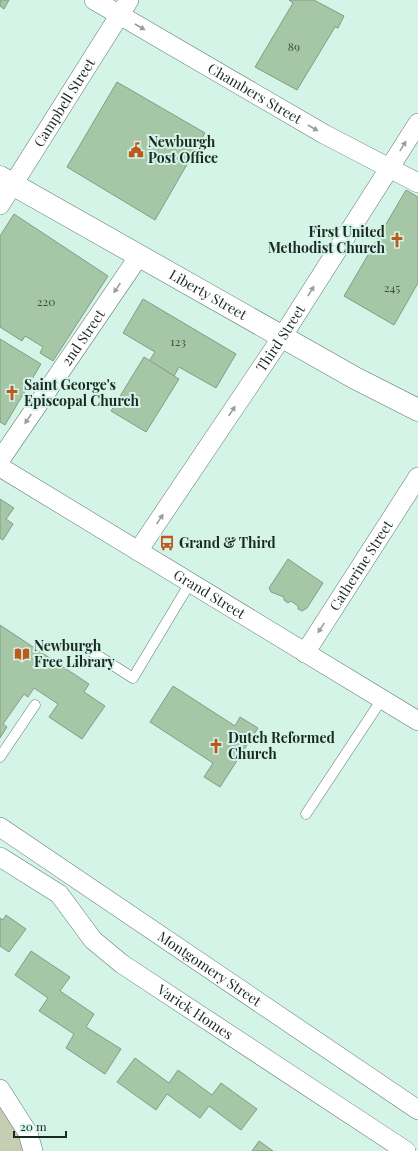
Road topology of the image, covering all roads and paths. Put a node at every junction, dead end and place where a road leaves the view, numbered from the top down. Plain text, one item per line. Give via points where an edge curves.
1 (94, 0) edge
2 (124, 7) edge
3 (418, 123) edge
4 (389, 168) junction
5 (7, 181) edge
6 (418, 183) edge
7 (0, 205) edge
8 (139, 256) junction
9 (282, 337) junction
10 (418, 410) edge
11 (0, 460) edge
12 (0, 467) edge
13 (418, 477) edge
14 (138, 551) junction
15 (190, 583) junction
16 (86, 648) dead end
17 (305, 653) junction
18 (382, 700) junction
19 (35, 705) dead end
20 (418, 722) edge
21 (0, 757) edge
22 (306, 814) dead end
23 (0, 827) edge
24 (0, 857) edge
25 (0, 1089) edge
26 (418, 1110) edge
27 (33, 1151) edge
28 (406, 1151) edge

1 - 2 street, Chambers Street
2 -> 4 street, Chambers Street via 324,134
2 - 5 street, Campbell Street
4 -> 3 street, Third Street
4 - 6 street, Chambers Street
9 -> 4 street, Third Street
5 - 7 street, Campbell Street
5 - 8 street, Liberty Street
8 - 9 street, Liberty Street
8 -> 11 street, 2nd Street
9 - 10 street, Liberty Street
14 -> 9 street, Third Street
12 - 14 street, Grand Street
13 -> 17 street, Catherine Street
14 - 15 street, Grand Street
15 - 16 lane via 133,678
15 - 17 street, Grand Street
17 - 18 street, Grand Street
18 - 20 street, Grand Street
18 - 22 lane
19 - 21 lane
23 - 26 street, Montgomery Street
24 - 28 street, Varick Homes via 59,894 92,940 122,964
25 - 27 street via 28,1133

